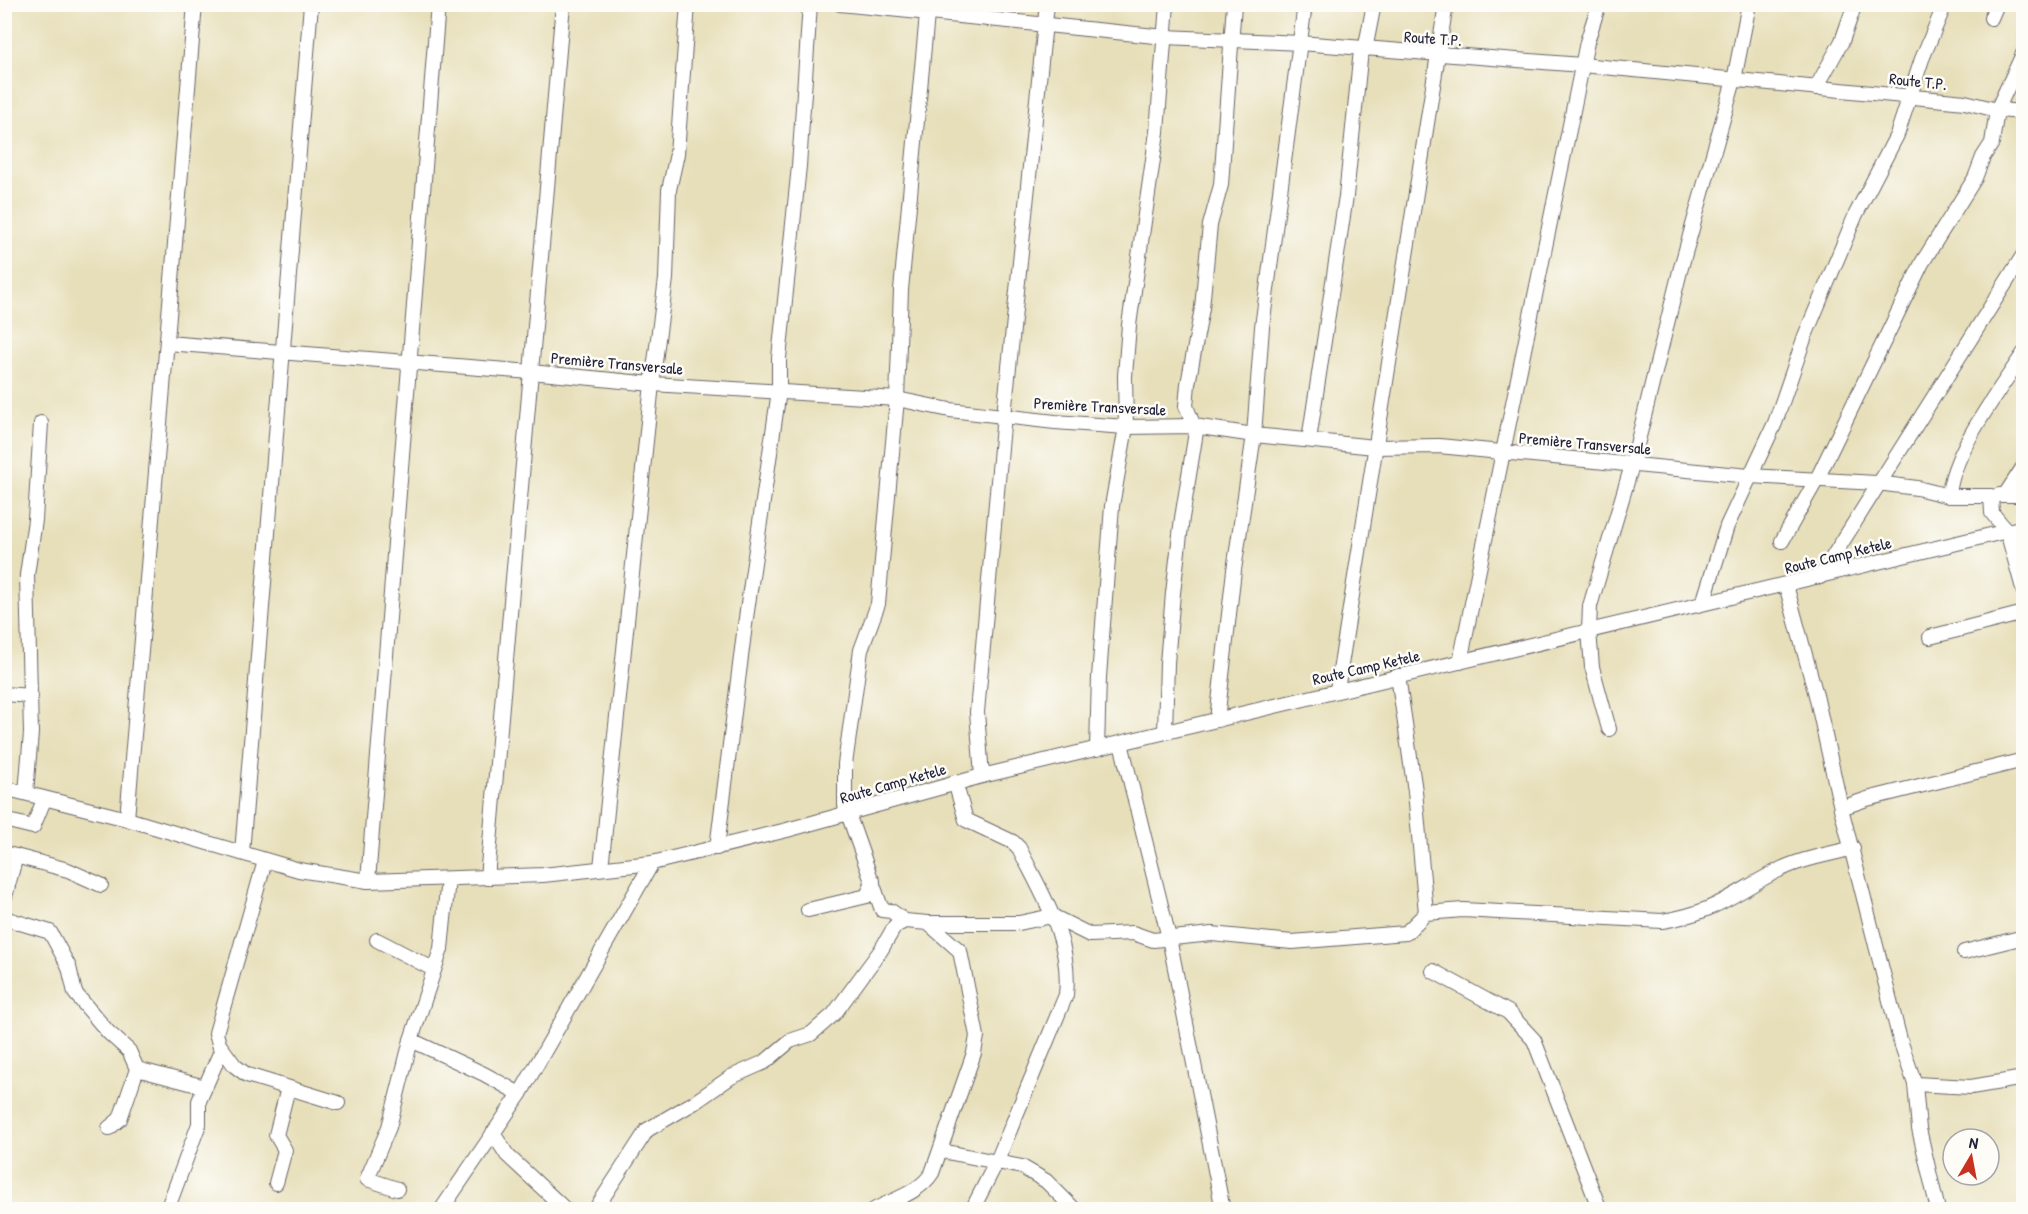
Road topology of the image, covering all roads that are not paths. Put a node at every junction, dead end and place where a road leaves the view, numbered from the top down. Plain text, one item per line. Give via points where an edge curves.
1 (195, 4) edge
2 (311, 4) edge
3 (438, 4) edge
4 (563, 4) edge
5 (688, 4) edge
6 (810, 4) edge
7 (840, 4) edge
8 (1047, 4) edge
9 (1167, 4) edge
10 (1233, 4) edge
11 (1305, 4) edge
12 (1374, 4) edge
13 (1446, 4) edge
14 (1599, 4) edge
15 (1749, 4) edge
16 (1855, 4) edge
17 (1945, 4) edge
18 (1997, 4) edge
19 (928, 8) edge
20 (1991, 18) dead end
21 (1045, 24) junction
22 (1165, 37) junction
23 (1232, 40) junction
24 (1300, 43) junction
25 (1363, 50) junction
26 (2024, 52) edge
27 (1438, 54) junction
28 (1582, 65) junction
29 (1734, 80) junction
30 (1816, 88) junction
31 (1911, 96) junction
32 (1997, 110) junction
33 (2024, 112) edge
34 (2024, 254) edge
35 (167, 343) junction
36 (283, 351) junction
37 (2024, 353) edge
38 (409, 362) junction
39 (531, 372) junction
40 (652, 384) junction
41 (779, 390) junction
42 (897, 399) junction
43 (1004, 415) junction
44 (41, 423) dead end
45 (1126, 426) junction
46 (1194, 426) junction
47 (1254, 435) junction
48 (1309, 440) junction
49 (1375, 447) junction
50 (1501, 453) junction
51 (1632, 465) junction
52 (2024, 466) edge
53 (1749, 476) junction
54 (1817, 479) junction
55 (1877, 483) junction
56 (2024, 495) edge
57 (1950, 496) junction
58 (1998, 496) junction
59 (2024, 526) edge
60 (2007, 531) junction
61 (1782, 541) dead end
62 (1821, 577) junction
63 (1786, 585) junction
64 (2024, 592) edge
65 (2024, 596) edge
66 (1703, 603) junction
67 (2018, 614) edge
68 (1589, 631) junction
69 (1930, 637) dead end
70 (1460, 662) junction
71 (1398, 676) junction
72 (1337, 690) junction
73 (4, 694) edge
74 (31, 696) junction
75 (1218, 720) junction
76 (1609, 729) dead end
77 (1165, 732) junction
78 (1121, 743) junction
79 (1097, 749) junction
80 (2024, 759) edge
81 (982, 776) junction
82 (955, 783) junction
83 (4, 788) edge
84 (26, 794) junction
85 (44, 800) junction
86 (1841, 808) junction
87 (848, 813) junction
88 (127, 819) junction
89 (4, 820) edge
90 (717, 848) junction
91 (1853, 848) junction
92 (242, 853) junction
93 (10, 855) edge
94 (265, 861) junction
95 (652, 863) junction
96 (601, 868) junction
97 (487, 878) junction
98 (448, 879) junction
99 (368, 881) junction
100 (873, 881) junction
101 (101, 885) dead end
102 (4, 900) edge
103 (808, 910) dead end
104 (1426, 913) junction
105 (1052, 916) junction
106 (4, 918) edge
107 (905, 921) junction
108 (928, 923) junction
109 (2024, 937) edge
110 (1169, 938) junction
111 (377, 940) dead end
112 (1964, 952) dead end
113 (433, 969) junction
114 (1433, 971) dead end
115 (411, 1040) junction
116 (221, 1047) junction
117 (137, 1069) junction
118 (2024, 1078) edge
119 (1915, 1084) junction
120 (205, 1088) junction
121 (288, 1088) junction
122 (520, 1094) junction
123 (338, 1103) dead end
124 (109, 1128) dead end
125 (494, 1133) junction
126 (942, 1151) junction
127 (998, 1161) junction
128 (276, 1183) dead end
129 (397, 1189) dead end
130 (1934, 1194) junction
131 (167, 1209) edge
132 (441, 1209) edge
133 (567, 1209) edge
134 (595, 1209) edge
135 (874, 1209) edge
136 (972, 1209) edge
137 (1075, 1209) edge
138 (1223, 1209) edge
139 (1600, 1209) edge
140 (1923, 1209) edge
141 (1938, 1209) edge

1 - 35 street
2 - 36 street
3 - 38 street
4 - 39 street
5 - 40 street via 677,154 669,190 666,279
6 - 41 street
7 - 19 street, Route T.P.
8 - 21 street
9 - 22 street
10 - 23 street
11 - 24 street
12 - 25 street
13 - 27 street
14 - 28 street
15 - 29 street
16 - 30 street via 1842,41
17 - 31 street
18 - 20 street
19 - 21 street, Route T.P.
19 - 42 street via 901,290
21 - 22 street, Route T.P.
21 - 43 street
22 - 23 street, Route T.P.
22 - 45 street via 1158,132 1130,326
23 - 24 street, Route T.P.
23 - 46 street via 1221,185 1210,225 1202,308 1188,384 1186,406
24 - 25 street, Route T.P.
24 - 47 street via 1262,327
25 - 27 street, Route T.P.
25 - 48 street via 1346,196
26 - 32 street
27 - 28 street, Route T.P.
27 - 49 street
28 - 29 street, Route T.P.
28 - 50 street
29 - 30 street, Route T.P.
29 - 51 street via 1680,271
30 - 31 street, Route T.P.
31 - 32 street, Route T.P.
31 - 53 street via 1897,135 1851,224 1805,336 1775,423
32 - 33 street, Route T.P.
32 - 54 street via 1992,143 1976,178 1922,263
34 - 55 street
35 - 36 street, Première Transversale
35 - 88 street
36 - 38 street, Première Transversale
36 - 92 street
37 - 57 street via 1959,457 1950,481
38 - 39 street, Première Transversale
38 - 99 street
39 - 40 street, Première Transversale
39 - 97 street
40 - 41 street, Première Transversale
40 - 96 street
41 - 42 street, Première Transversale
41 - 90 street
42 - 43 street, Première Transversale via 950,410
42 - 87 street via 878,604 861,650 845,764
43 - 45 street, Première Transversale
43 - 81 street via 976,712
44 - 74 street via 27,575
45 - 46 street, Première Transversale
45 - 79 street via 1112,507
46 - 47 street, Première Transversale
46 - 77 street via 1168,651
47 - 48 street, Première Transversale
47 - 75 street
48 - 49 street, Première Transversale
49 - 50 street, Première Transversale via 1439,446
49 - 72 street
50 - 51 street, Première Transversale
50 - 70 street
51 - 53 street, Première Transversale
51 - 68 street via 1590,606
52 - 58 street
53 - 54 street, Première Transversale
53 - 66 street via 1727,526
54 - 55 street, Première Transversale
54 - 61 street
55 - 57 street, Première Transversale
55 - 62 street
56 - 58 street, Première Transversale
57 - 58 street, Première Transversale
58 - 60 street via 1992,513
59 - 60 street, Route Camp Ketele
60 - 62 street, Route Camp Ketele
60 - 64 street
62 - 63 street, Route Camp Ketele
63 - 66 street, Route Camp Ketele
63 - 86 street
65 - 67 street
66 - 68 street, Route Camp Ketele
67 - 69 street
68 - 70 street, Route Camp Ketele
68 - 76 street via 1592,667
70 - 71 street, Route Camp Ketele
71 - 72 street, Route Camp Ketele
71 - 104 street via 1415,791
72 - 75 street, Route Camp Ketele
73 - 74 street
74 - 84 street
75 - 77 street, Route Camp Ketele
77 - 78 street, Route Camp Ketele
78 - 79 street, Route Camp Ketele
78 - 110 street
79 - 81 street, Route Camp Ketele
80 - 86 street
81 - 82 street, Route Camp Ketele
82 - 87 street, Route Camp Ketele
82 - 105 street via 966,820 1019,848
83 - 84 street, Route Camp Ketele
84 - 85 street, Route Camp Ketele
85 - 88 street, Route Camp Ketele
85 - 89 street via 33,827
86 - 91 street
87 - 90 street, Route Camp Ketele
87 - 100 street
88 - 92 street, Route Camp Ketele
90 - 95 street, Route Camp Ketele
91 - 104 street via 1793,864 1719,905 1682,918 1662,921 1463,910
91 - 119 street via 1900,1040
92 - 94 street, Route Camp Ketele
93 - 101 street via 68,870
93 - 102 street
94 - 99 street, Route Camp Ketele
94 - 116 street via 216,1033
95 - 96 street, Route Camp Ketele
95 - 122 street
96 - 97 street, Route Camp Ketele
97 - 98 street, Route Camp Ketele
98 - 99 street, Route Camp Ketele
98 - 113 street via 445,925
100 - 103 street via 867,896
100 - 107 street via 882,910
104 - 110 street via 1406,933 1292,942 1212,934
105 - 108 street via 1019,922
105 - 110 street via 1093,936 1133,933 1154,940
105 - 127 street via 1062,934 1067,956 1066,995
106 - 117 street via 50,932 69,967 75,993 129,1051
107 - 108 street
107 - 134 street via 895,926 845,1002 816,1030 790,1041 765,1062 732,1077 647,1130
108 - 126 street via 960,951 977,1036
109 - 112 street
110 - 138 street
111 - 113 street
113 - 115 street
114 - 139 street via 1508,1012 1534,1040
115 - 122 street
115 - 129 street via 389,1127 367,1179
116 - 120 street
116 - 121 street via 247,1075
117 - 120 street
117 - 124 street via 120,1119
118 - 119 street via 1971,1087
119 - 130 street via 1917,1115
120 - 131 street via 198,1107 200,1124
121 - 123 street
121 - 128 street via 276,1135 285,1150
122 - 125 street
125 - 132 street
125 - 133 street via 507,1155
126 - 127 street
126 - 135 street via 923,1184
127 - 136 street
127 - 137 street via 1034,1173
130 - 140 street
130 - 141 street

